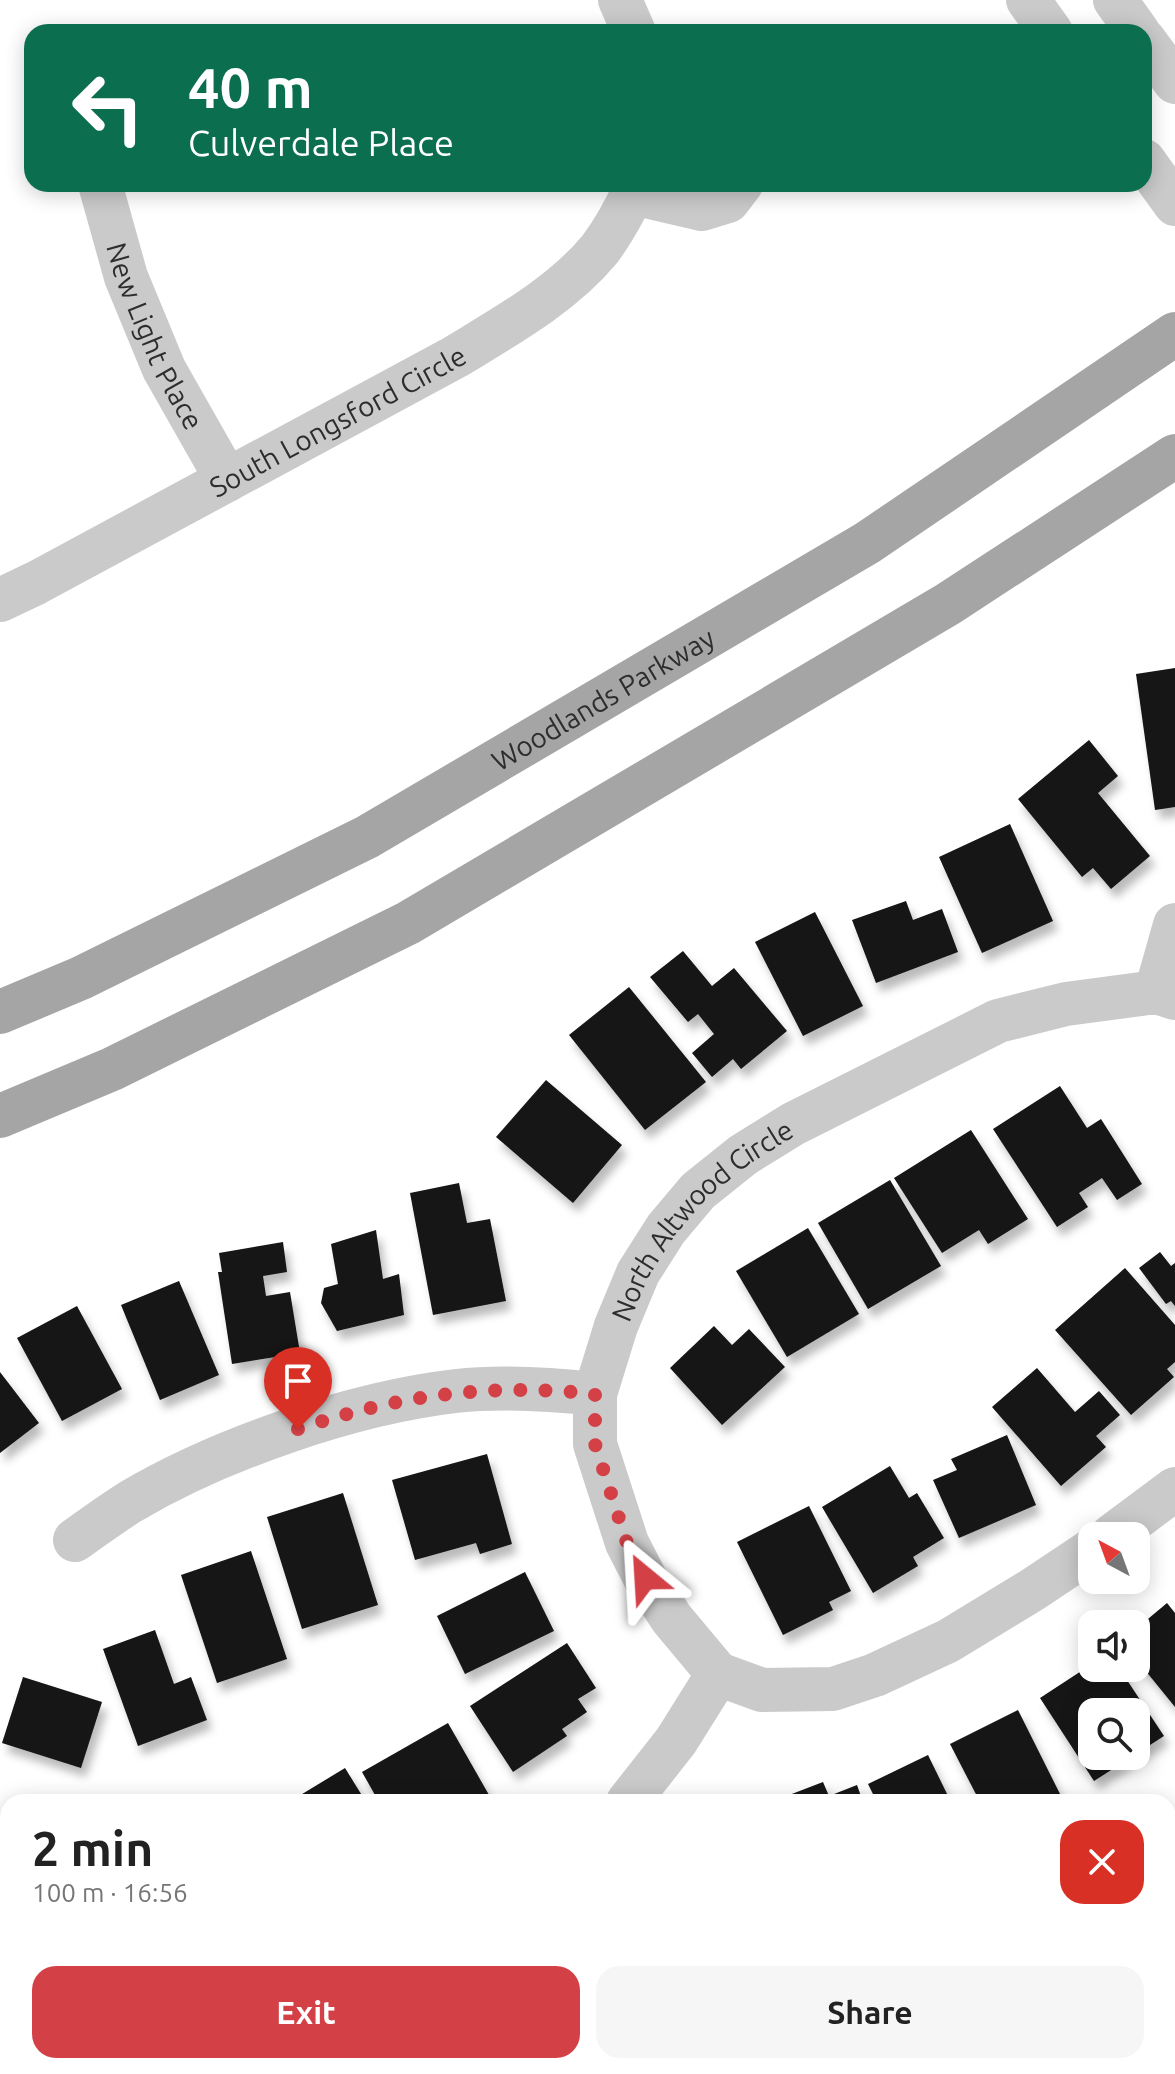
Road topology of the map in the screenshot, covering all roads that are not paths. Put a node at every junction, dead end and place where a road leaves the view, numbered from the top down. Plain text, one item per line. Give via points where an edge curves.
1 (620, 0) edge
2 (1028, 0) edge
3 (1115, 0) edge
4 (630, 24) edge
5 (1045, 24) edge
6 (1132, 24) edge
7 (1152, 51) edge
8 (1175, 82) edge
9 (1152, 172) edge
10 (102, 192) edge
11 (634, 192) edge
12 (645, 192) edge
13 (735, 192) edge
14 (1175, 204) edge
15 (1175, 334) edge
16 (1175, 456) edge
17 (227, 480) junction
18 (0, 600) edge
19 (1175, 925) edge
20 (1166, 995) edge
21 (0, 1012) edge
22 (0, 1116) edge
23 (595, 1394) junction
24 (1175, 1489) edge
25 (1131, 1522) edge
26 (75, 1540) dead end
27 (1078, 1559) edge
28 (718, 1674) junction
29 (634, 1794) edge

1 - 4 street
2 - 5 street
3 - 6 street
7 - 8 street
9 - 14 street
10 - 17 street, New Light Place via 126,277 164,369
11 - 17 street, South Longsford Circle via 600,249 568,281 513,321
12 - 13 street, South Longsford Circle via 702,209 728,201
15 - 21 main road, Woodlands Parkway via 867,543 367,837 81,978
16 - 22 main road via 948,604 408,923 112,1069
17 - 18 street, South Longsford Circle
19 - 20 street, North Altwood Circle
20 - 23 street, North Altwood Circle via 1066,1004 998,1021 793,1124 743,1155 698,1191 638,1273
23 - 26 street via 456,1391 326,1420 194,1469
23 - 28 street, North Altwood Circle via 595,1444 627,1543 672,1619
24 - 25 street
27 - 28 street via 948,1641 833,1689 762,1690
28 - 29 street

